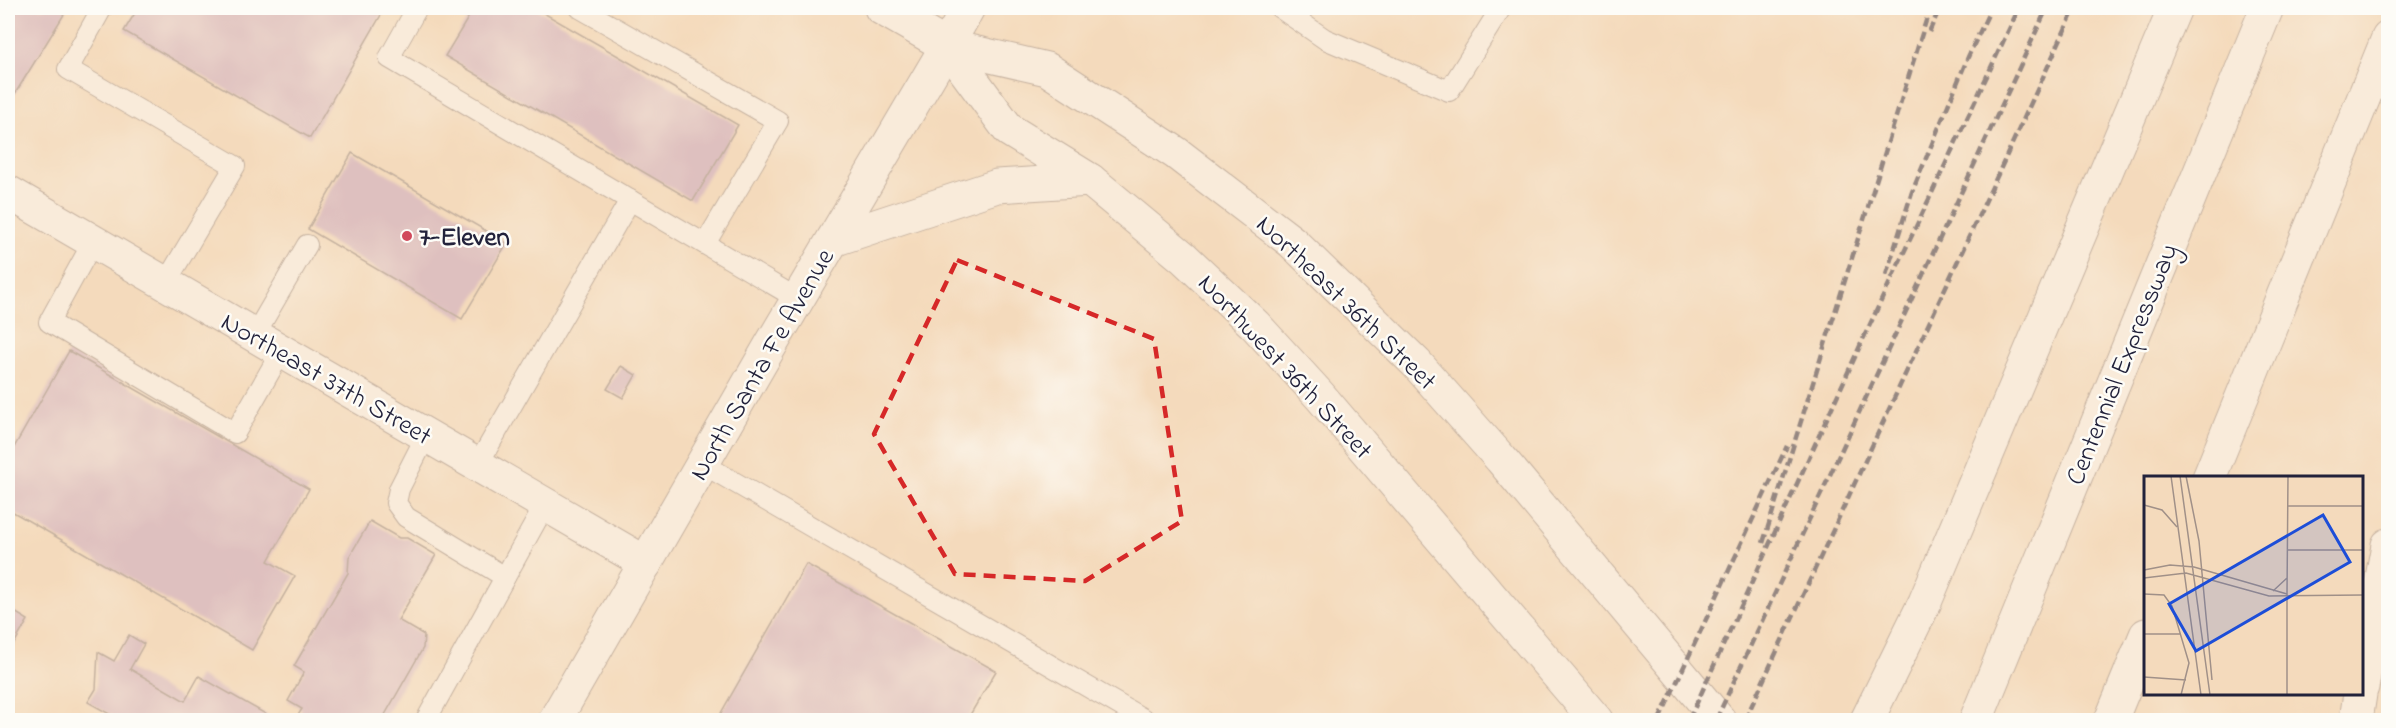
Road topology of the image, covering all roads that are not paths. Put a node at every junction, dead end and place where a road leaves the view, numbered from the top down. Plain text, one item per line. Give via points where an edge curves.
1 (102, 8) edge
2 (417, 8) edge
3 (580, 8) edge
4 (881, 8) edge
5 (968, 8) edge
6 (1280, 8) edge
7 (1501, 8) edge
8 (2175, 8) edge
9 (2267, 8) edge
10 (2388, 38) edge
11 (947, 46) junction
12 (1090, 180) junction
13 (8, 192) edge
14 (630, 200) junction
15 (833, 240) junction
16 (93, 243) junction
17 (705, 244) junction
18 (307, 245) dead end
19 (165, 284) junction
20 (798, 299) junction
21 (268, 344) junction
22 (426, 436) junction
23 (703, 465) junction
24 (477, 466) junction
25 (2210, 476) edge
26 (545, 505) junction
27 (2388, 545) edge
28 (646, 563) junction
29 (505, 577) junction
30 (2144, 637) edge
31 (2363, 676) edge
32 (2360, 695) edge
33 (426, 720) edge
34 (555, 720) edge
35 (1145, 720) edge
36 (1596, 720) edge
37 (1719, 720) edge
38 (1867, 720) edge
39 (1976, 720) edge
40 (2110, 720) edge
41 (2356, 720) edge

1 - 19 lane via 68,69 236,166
2 - 14 lane via 389,58
3 - 17 lane via 778,121
4 - 11 main road, Northeast 36th Street
5 - 11 main road, North Santa Fe Avenue
6 - 7 lane via 1325,39 1449,91
8 - 38 main road via 1934,581
9 - 39 main road, Centennial Expressway
10 - 25 main road
11 - 12 main road, Northwest 36th Street via 1009,130
11 - 15 main road, North Santa Fe Avenue
11 - 37 main road, Northeast 36th Street via 1047,69 1176,153 1292,242 1416,363
12 - 15 main road via 997,186
12 - 36 main road, Northwest 36th Street via 1184,258 1255,325
13 - 16 main road, Northeast 37th Street
14 - 17 lane
14 - 24 lane
15 - 20 main road, North Santa Fe Avenue
16 - 19 main road, Northeast 37th Street
16 - 21 lane via 49,322 235,433
17 - 20 lane
18 - 21 lane
19 - 21 main road, Northeast 37th Street
20 - 23 main road, North Santa Fe Avenue
21 - 22 main road, Northeast 37th Street
22 - 24 main road, Northeast 37th Street
22 - 29 lane via 396,503 406,517
23 - 28 main road, North Santa Fe Avenue
23 - 35 lane
24 - 26 main road, Northeast 37th Street
26 - 28 main road, Northeast 37th Street
26 - 29 lane
27 - 31 main road
28 - 34 main road, North Santa Fe Avenue
29 - 33 lane
30 - 40 main road
32 - 41 main road

